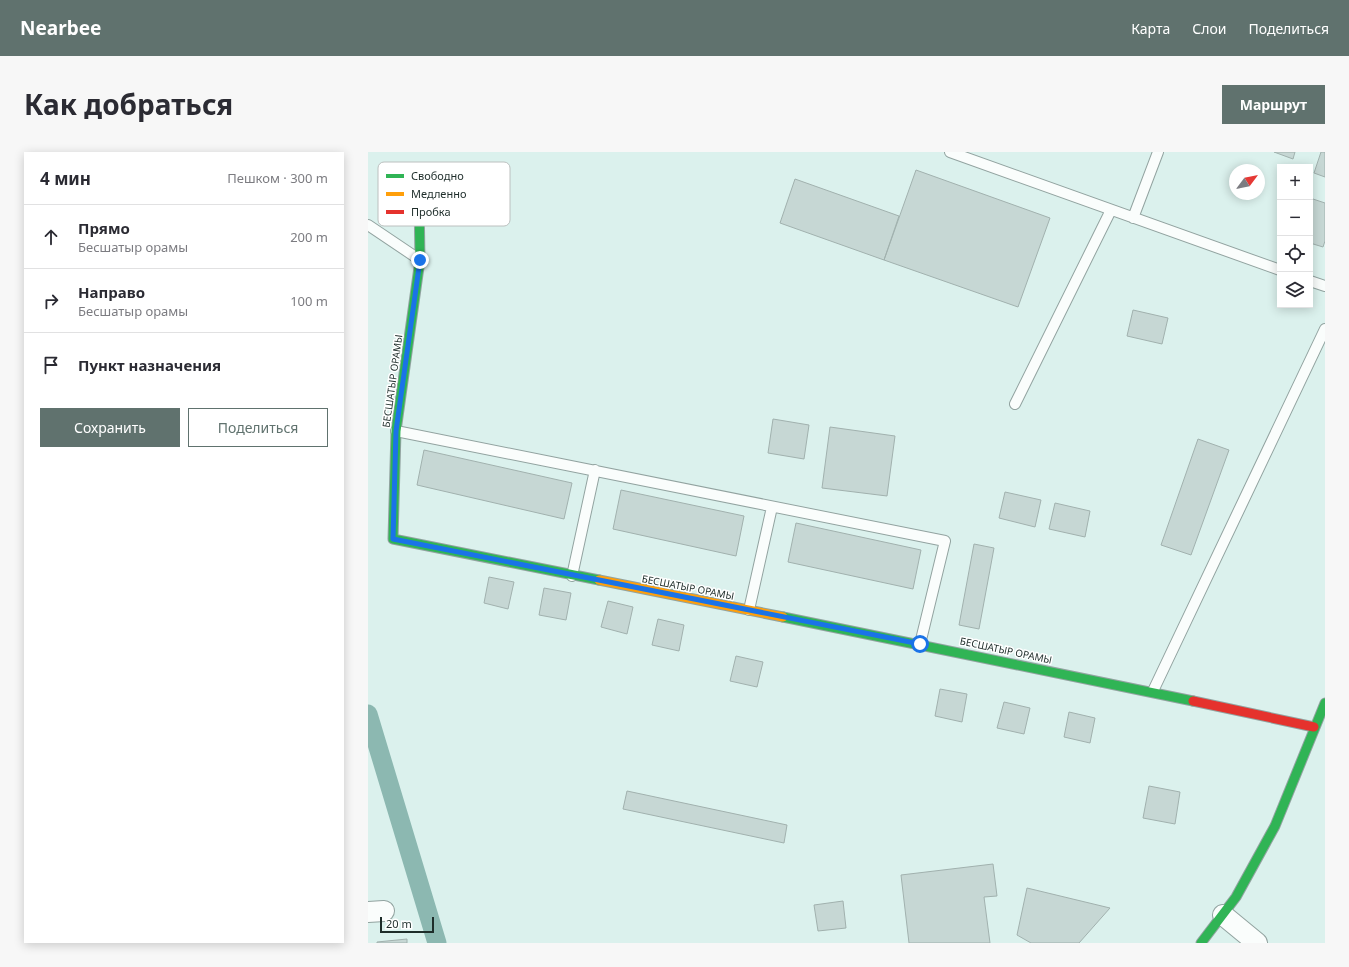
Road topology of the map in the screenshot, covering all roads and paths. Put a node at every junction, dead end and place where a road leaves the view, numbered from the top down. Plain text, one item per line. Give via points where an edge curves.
1 (950, 152) edge
2 (1158, 152) edge
3 (1112, 210) junction
4 (1133, 218) junction
5 (368, 225) edge
6 (419, 226) edge
7 (420, 260) junction
8 (1277, 269) edge
9 (1313, 282) edge
10 (1325, 286) edge
11 (1325, 329) edge
12 (1015, 404) dead end
13 (396, 431) junction
14 (595, 470) junction
15 (772, 507) junction
16 (572, 576) junction
17 (748, 610) junction
18 (920, 644) junction
19 (1153, 691) junction
20 (1325, 703) edge
21 (1314, 727) junction
22 (1223, 915) junction
23 (1201, 943) edge
24 (1258, 943) edge

1 - 3 lane
2 - 4 lane
3 - 4 lane
3 - 12 lane
4 - 8 lane
5 - 7 lane
6 - 7 street, БЕСШАТЫР ОРАМЫ
7 - 13 street, БЕСШАТЫР ОРАМЫ
9 - 10 lane
11 - 19 lane
13 - 14 lane
13 - 16 street, БЕСШАТЫР ОРАМЫ via 393,539
14 - 15 lane
14 - 16 lane
15 - 17 lane
15 - 18 lane via 945,541
16 - 17 street, БЕСШАТЫР ОРАМЫ
17 - 18 street, БЕСШАТЫР ОРАМЫ
18 - 19 street, БЕСШАТЫР ОРАМЫ
19 - 21 street, БЕСШАТЫР ОРАМЫ
20 - 21 street
21 - 22 street via 1275,826 1236,897
22 - 23 street
22 - 24 street

